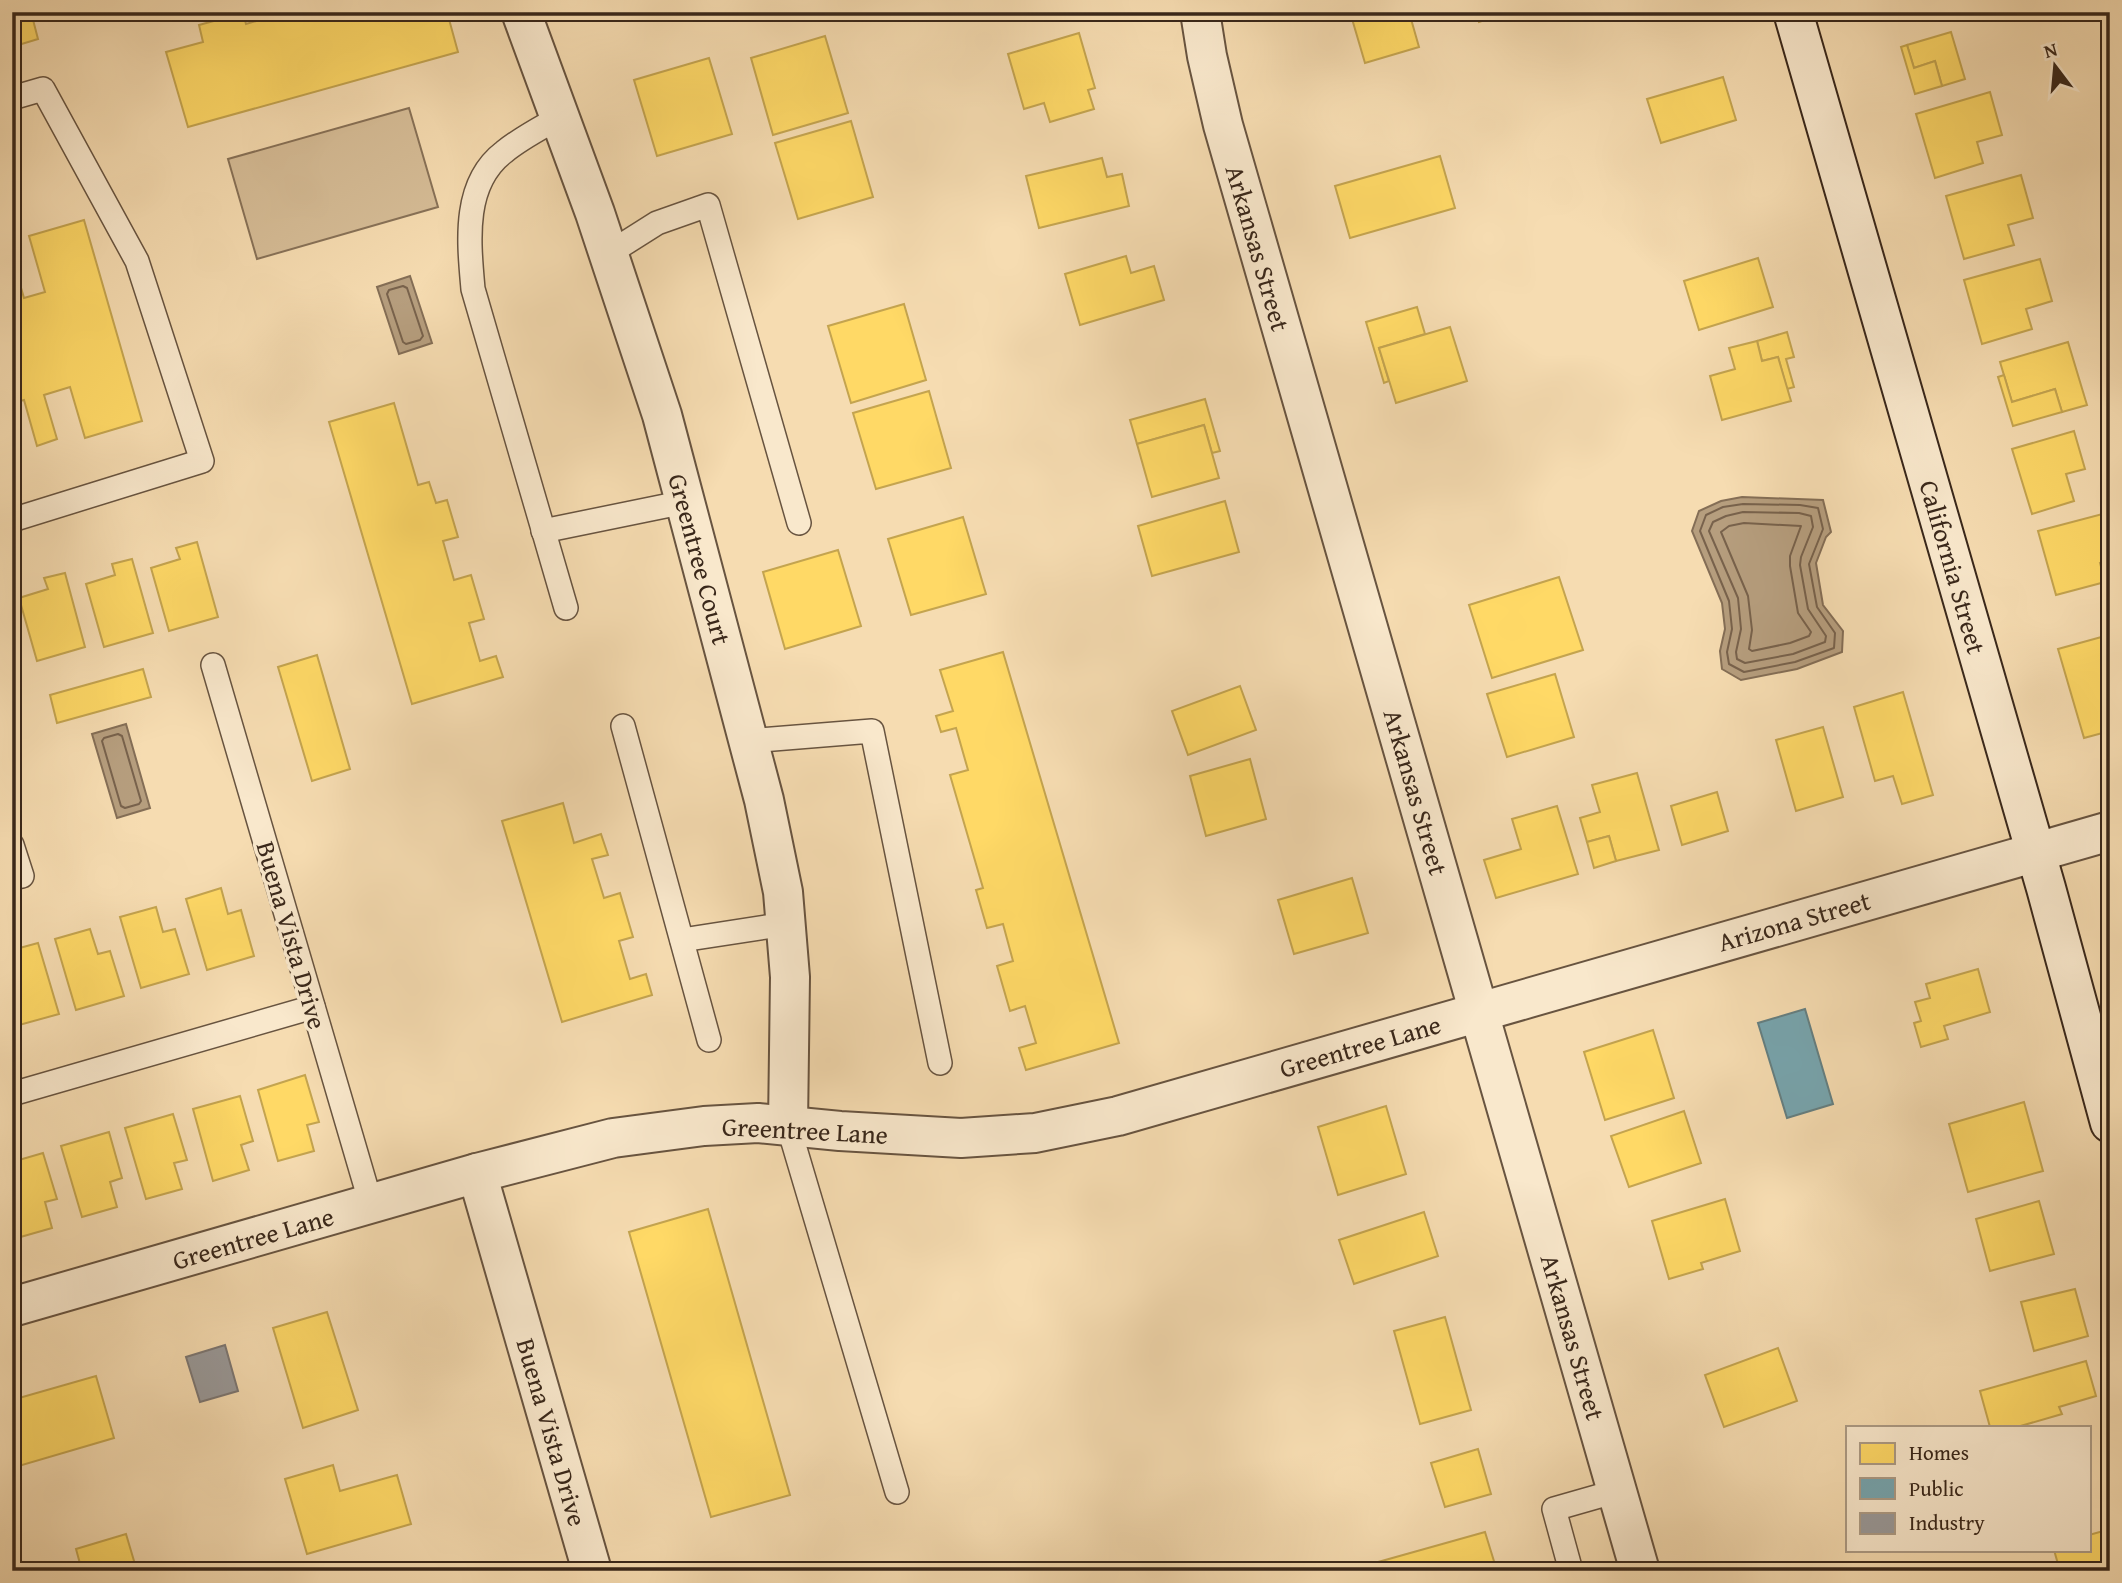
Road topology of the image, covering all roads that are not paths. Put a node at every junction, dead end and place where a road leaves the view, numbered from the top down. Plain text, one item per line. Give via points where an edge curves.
1 (521, 12) edge
2 (1200, 12) edge
3 (1793, 12) edge
4 (12, 98) edge
5 (560, 117) junction
6 (608, 254) junction
7 (685, 502) junction
8 (12, 520) edge
9 (799, 523) dead end
10 (543, 531) junction
11 (566, 608) dead end
12 (213, 665) dead end
13 (623, 726) dead end
14 (748, 741) junction
15 (2110, 831) edge
16 (12, 845) edge
17 (2035, 852) junction
18 (12, 878) edge
19 (786, 925) junction
20 (682, 940) junction
21 (313, 1007) junction
22 (1479, 1012) junction
23 (709, 1040) dead end
24 (940, 1063) dead end
25 (12, 1094) edge
26 (2110, 1123) edge
27 (788, 1125) junction
28 (477, 1173) junction
29 (371, 1204) junction
30 (12, 1307) edge
31 (1617, 1491) junction
32 (897, 1492) dead end
33 (592, 1571) edge
34 (1571, 1571) edge
35 (1640, 1571) edge

1 - 5 street, Greentree Court
2 - 22 street, Arkansas Street via 1223,125
3 - 17 street, California Street
4 - 8 lane via 43,89 137,261 202,461
5 - 6 street, Greentree Court
5 - 10 lane via 502,153 481,179 469,238 474,289
6 - 7 street, Greentree Court via 662,415
6 - 9 lane via 657,223 708,205
7 - 10 lane
7 - 14 street, Greentree Court
10 - 11 lane
12 - 21 lane, Buena Vista Drive
13 - 20 lane
14 - 19 street, Greentree Court via 764,800
14 - 24 lane via 872,731
15 - 17 street, Arizona Street
16 - 18 lane via 22,876
17 - 22 street, Arizona Street
17 - 26 street, California Street
19 - 20 lane
19 - 27 street, Greentree Court
20 - 23 lane
21 - 25 lane
21 - 29 lane, Buena Vista Drive
22 - 27 street, Greentree Lane via 1118,1116 1035,1133 961,1138
22 - 31 street, Arkansas Street
27 - 28 street, Greentree Lane via 704,1126 613,1138
27 - 32 lane
28 - 29 street, Greentree Lane
28 - 33 street, Buena Vista Drive
29 - 30 street, Greentree Lane
31 - 34 lane via 1554,1509
31 - 35 street, Arkansas Street

